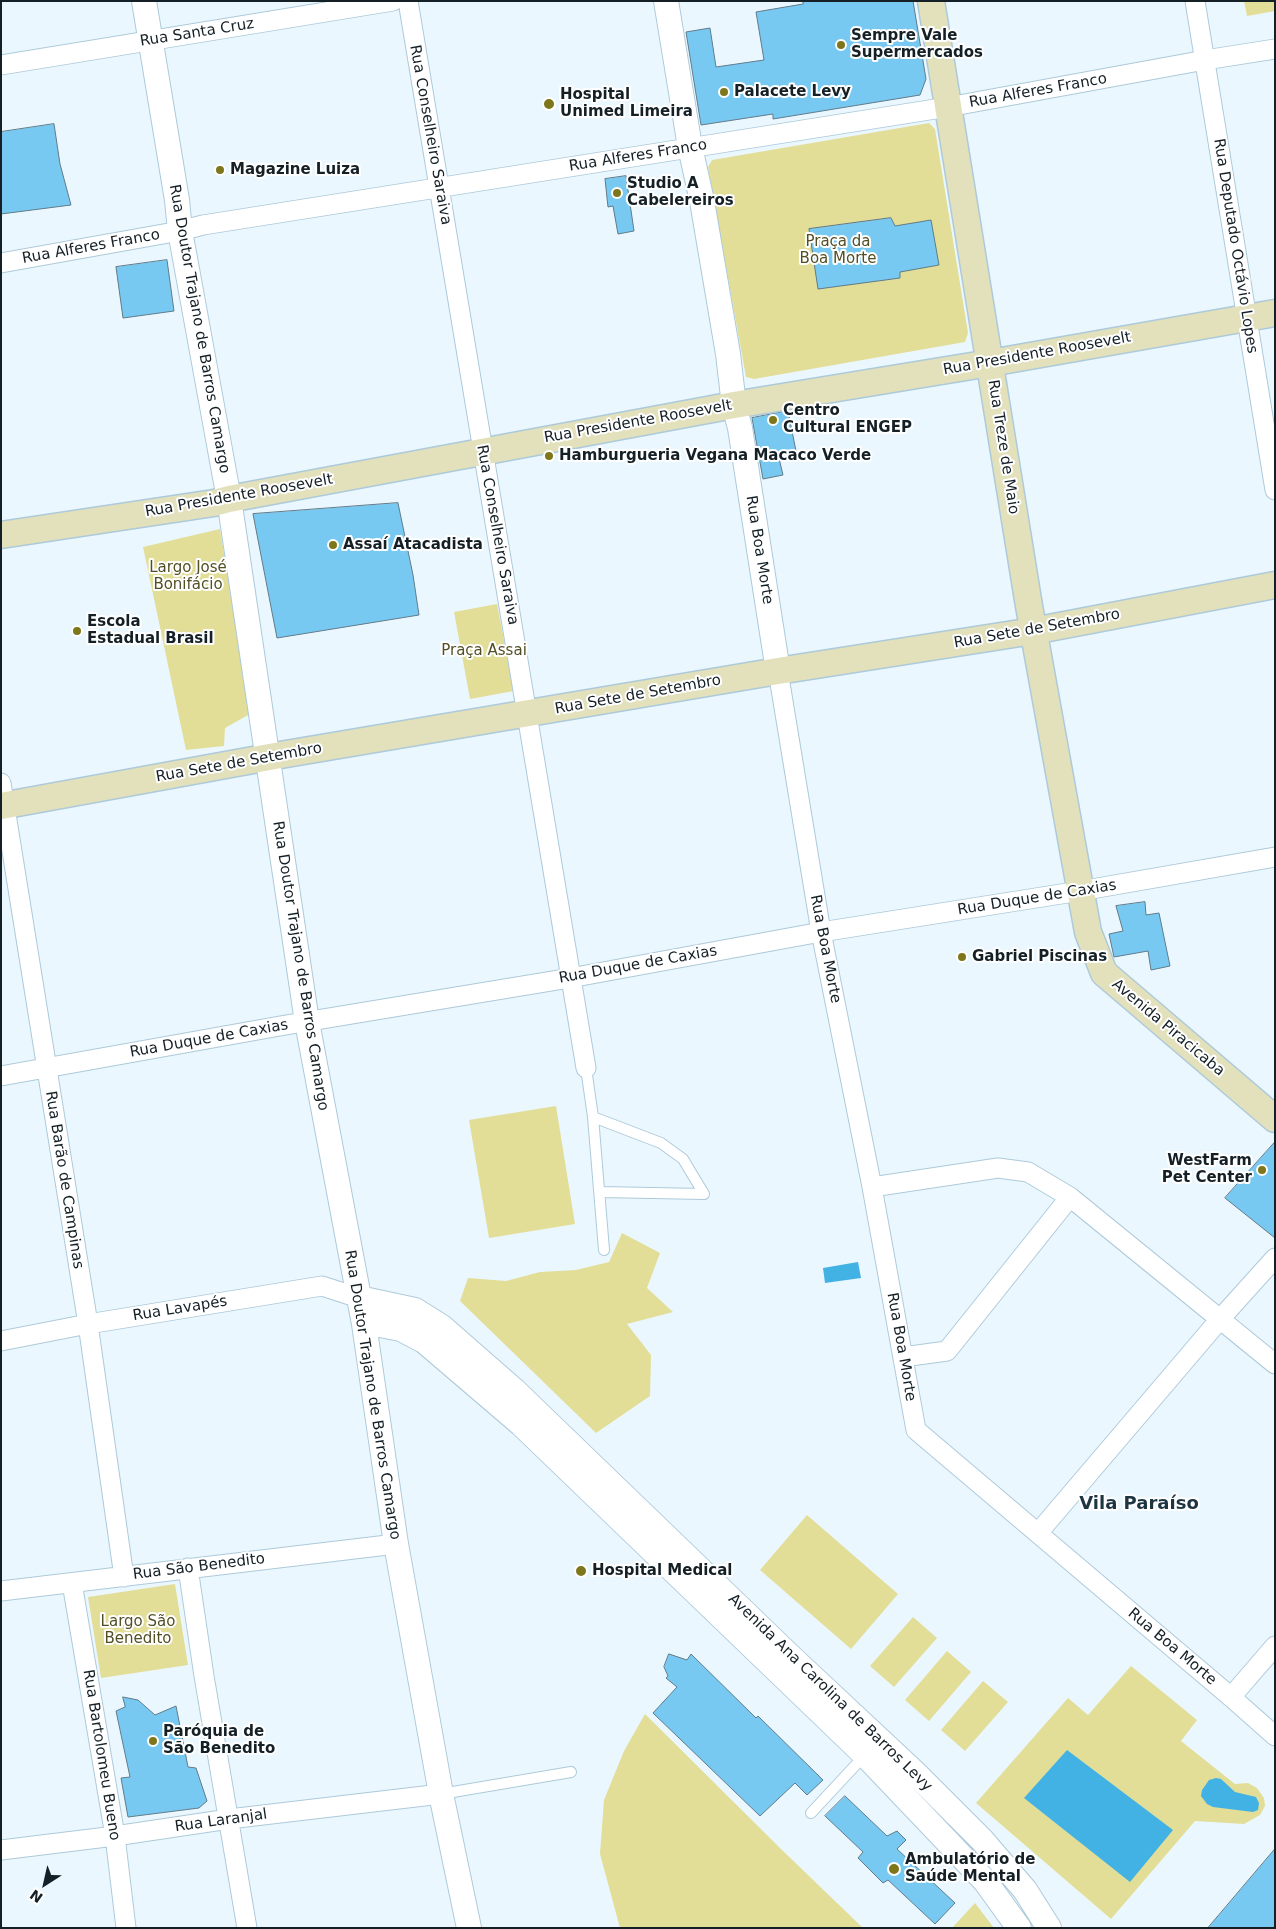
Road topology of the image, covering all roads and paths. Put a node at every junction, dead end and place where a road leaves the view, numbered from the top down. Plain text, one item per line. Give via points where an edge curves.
1 (144, 1) edge
2 (393, 1) edge
3 (408, 1) edge
4 (666, 1) edge
5 (931, 1) edge
6 (1195, 1) edge
7 (150, 41) junction
8 (1275, 49) edge
9 (1205, 60) junction
10 (1, 65) edge
11 (948, 107) junction
12 (690, 147) junction
13 (439, 188) junction
14 (180, 231) junction
15 (1, 263) edge
16 (1275, 313) edge
17 (1246, 318) junction
18 (990, 363) junction
19 (734, 404) junction
20 (483, 451) junction
21 (1275, 490) edge
22 (229, 499) junction
23 (1, 536) edge
24 (1275, 585) edge
25 (1033, 631) junction
26 (778, 671) junction
27 (527, 714) junction
28 (267, 757) junction
29 (2, 798) edge
30 (1275, 858) edge
31 (1080, 892) junction
32 (821, 932) junction
33 (570, 978) junction
34 (307, 1022) junction
35 (46, 1068) junction
36 (586, 1068) joint
37 (1, 1076) edge
38 (592, 1117) junction
39 (1275, 1119) edge
40 (872, 1187) junction
41 (600, 1192) junction
42 (1070, 1196) junction
43 (604, 1250) dead end
44 (1275, 1258) edge
45 (358, 1298) junction
46 (1221, 1318) junction
47 (88, 1324) junction
48 (364, 1324) junction
49 (1, 1341) edge
50 (903, 1357) junction
51 (1275, 1364) edge
52 (1038, 1534) junction
53 (396, 1544) junction
54 (188, 1568) junction
55 (124, 1576) junction
56 (72, 1583) junction
57 (1, 1591) edge
58 (1275, 1646) edge
59 (1231, 1697) junction
60 (1275, 1736) edge
61 (865, 1755) junction
62 (571, 1772) dead end
63 (441, 1794) junction
64 (810, 1814) dead end
65 (229, 1819) junction
66 (115, 1836) junction
67 (1, 1850) edge
68 (126, 1928) edge
69 (247, 1928) edge
70 (469, 1928) edge
71 (1019, 1928) edge
72 (1049, 1928) edge

1 - 7 street, Rua Doutor Trajano de Barros Camargo
2 - 7 street, Rua Santa Cruz
3 - 13 street, Rua Conselheiro Saraiva
4 - 12 street, Rua Boa Morte
5 - 11 main road, Rua Treze de Maio
6 - 9 street, Rua Deputado Octávio Lopes
7 - 10 street, Rua Santa Cruz
7 - 14 street, Rua Doutor Trajano de Barros Camargo
8 - 9 street, Rua Alferes Franco
9 - 11 street, Rua Alferes Franco
9 - 17 street, Rua Deputado Octávio Lopes
11 - 12 street, Rua Alferes Franco
11 - 18 main road, Rua Treze de Maio
12 - 13 street, Rua Alferes Franco
12 - 19 street, Rua Boa Morte via 702,201
13 - 14 street, Rua Alferes Franco
13 - 20 street, Rua Conselheiro Saraiva
14 - 15 street, Rua Alferes Franco
14 - 22 street, Rua Doutor Trajano de Barros Camargo
16 - 17 main road, Rua Presidente Roosevelt
17 - 18 main road, Rua Presidente Roosevelt
17 - 21 street, Rua Deputado Octávio Lopes
18 - 19 main road, Rua Presidente Roosevelt
18 - 25 main road, Rua Treze de Maio
19 - 20 main road, Rua Presidente Roosevelt
19 - 26 street, Rua Boa Morte
20 - 22 main road, Rua Presidente Roosevelt
20 - 27 street, Rua Conselheiro Saraiva
22 - 23 main road, Rua Presidente Roosevelt
22 - 28 street, Rua Doutor Trajano de Barros Camargo
24 - 25 main road, Rua Sete de Setembro
25 - 26 main road, Rua Sete de Setembro
25 - 31 main road, Rua Treze de Maio
26 - 27 main road, Rua Sete de Setembro
26 - 32 street, Rua Boa Morte
27 - 28 main road, Rua Sete de Setembro
27 - 33 street, Rua Conselheiro Saraiva
28 - 29 main road, Rua Sete de Setembro
28 - 34 street, Rua Doutor Trajano de Barros Camargo
29 - 35 street, Rua Barão de Campinas
30 - 31 street, Rua Duque de Caxias
31 - 32 street, Rua Duque de Caxias
31 - 39 main road, Avenida Piracicaba via 1088,932 1104,974
32 - 33 street, Rua Duque de Caxias
32 - 40 street, Rua Boa Morte
33 - 34 street, Rua Duque de Caxias
33 - 36 street, Rua Conselheiro Saraiva
34 - 35 street, Rua Duque de Caxias
34 - 45 street, Rua Doutor Trajano de Barros Camargo
35 - 37 street, Rua Duque de Caxias
35 - 47 street, Rua Barão de Campinas
36 - 38 lane
38 - 41 lane
38 - 41 lane via 661,1144 683,1159 704,1194
40 - 42 street via 998,1168 1028,1172
40 - 50 street, Rua Boa Morte
41 - 43 lane
42 - 46 street
42 - 50 street via 946,1351
44 - 46 street
45 - 47 street, Rua Lavapés via 322,1286
45 - 48 street, Rua Doutor Trajano de Barros Camargo
45 - 72 street, Avenida Ana Carolina de Barros Levy via 414,1310 442,1327 514,1390 982,1840 1025,1890
46 - 51 street
46 - 52 street
47 - 49 street, Rua Lavapés
47 - 55 street, Rua Barão de Campinas
48 - 53 street, Rua Doutor Trajano de Barros Camargo
48 - 61 street, Avenida Ana Carolina de Barros Levy via 401,1329 424,1341 513,1417
50 - 52 street, Rua Boa Morte via 916,1430
52 - 59 street, Rua Boa Morte
53 - 54 street, Rua São Benedito
53 - 63 street, Rua Doutor Trajano de Barros Camargo
54 - 55 street, Rua São Benedito
54 - 65 street
55 - 56 street, Rua São Benedito
56 - 57 street, Rua São Benedito
56 - 66 street, Rua Bartolomeu Bueno
58 - 59 street
59 - 60 street, Rua Boa Morte
61 - 64 lane
61 - 71 street, Avenida Ana Carolina de Barros Levy via 985,1881
62 - 63 lane
63 - 65 street, Rua Laranjal
63 - 70 street, Rua Doutor Trajano de Barros Camargo
65 - 66 street, Rua Laranjal
65 - 69 street
66 - 67 street, Rua Laranjal
66 - 68 street, Rua Bartolomeu Bueno

